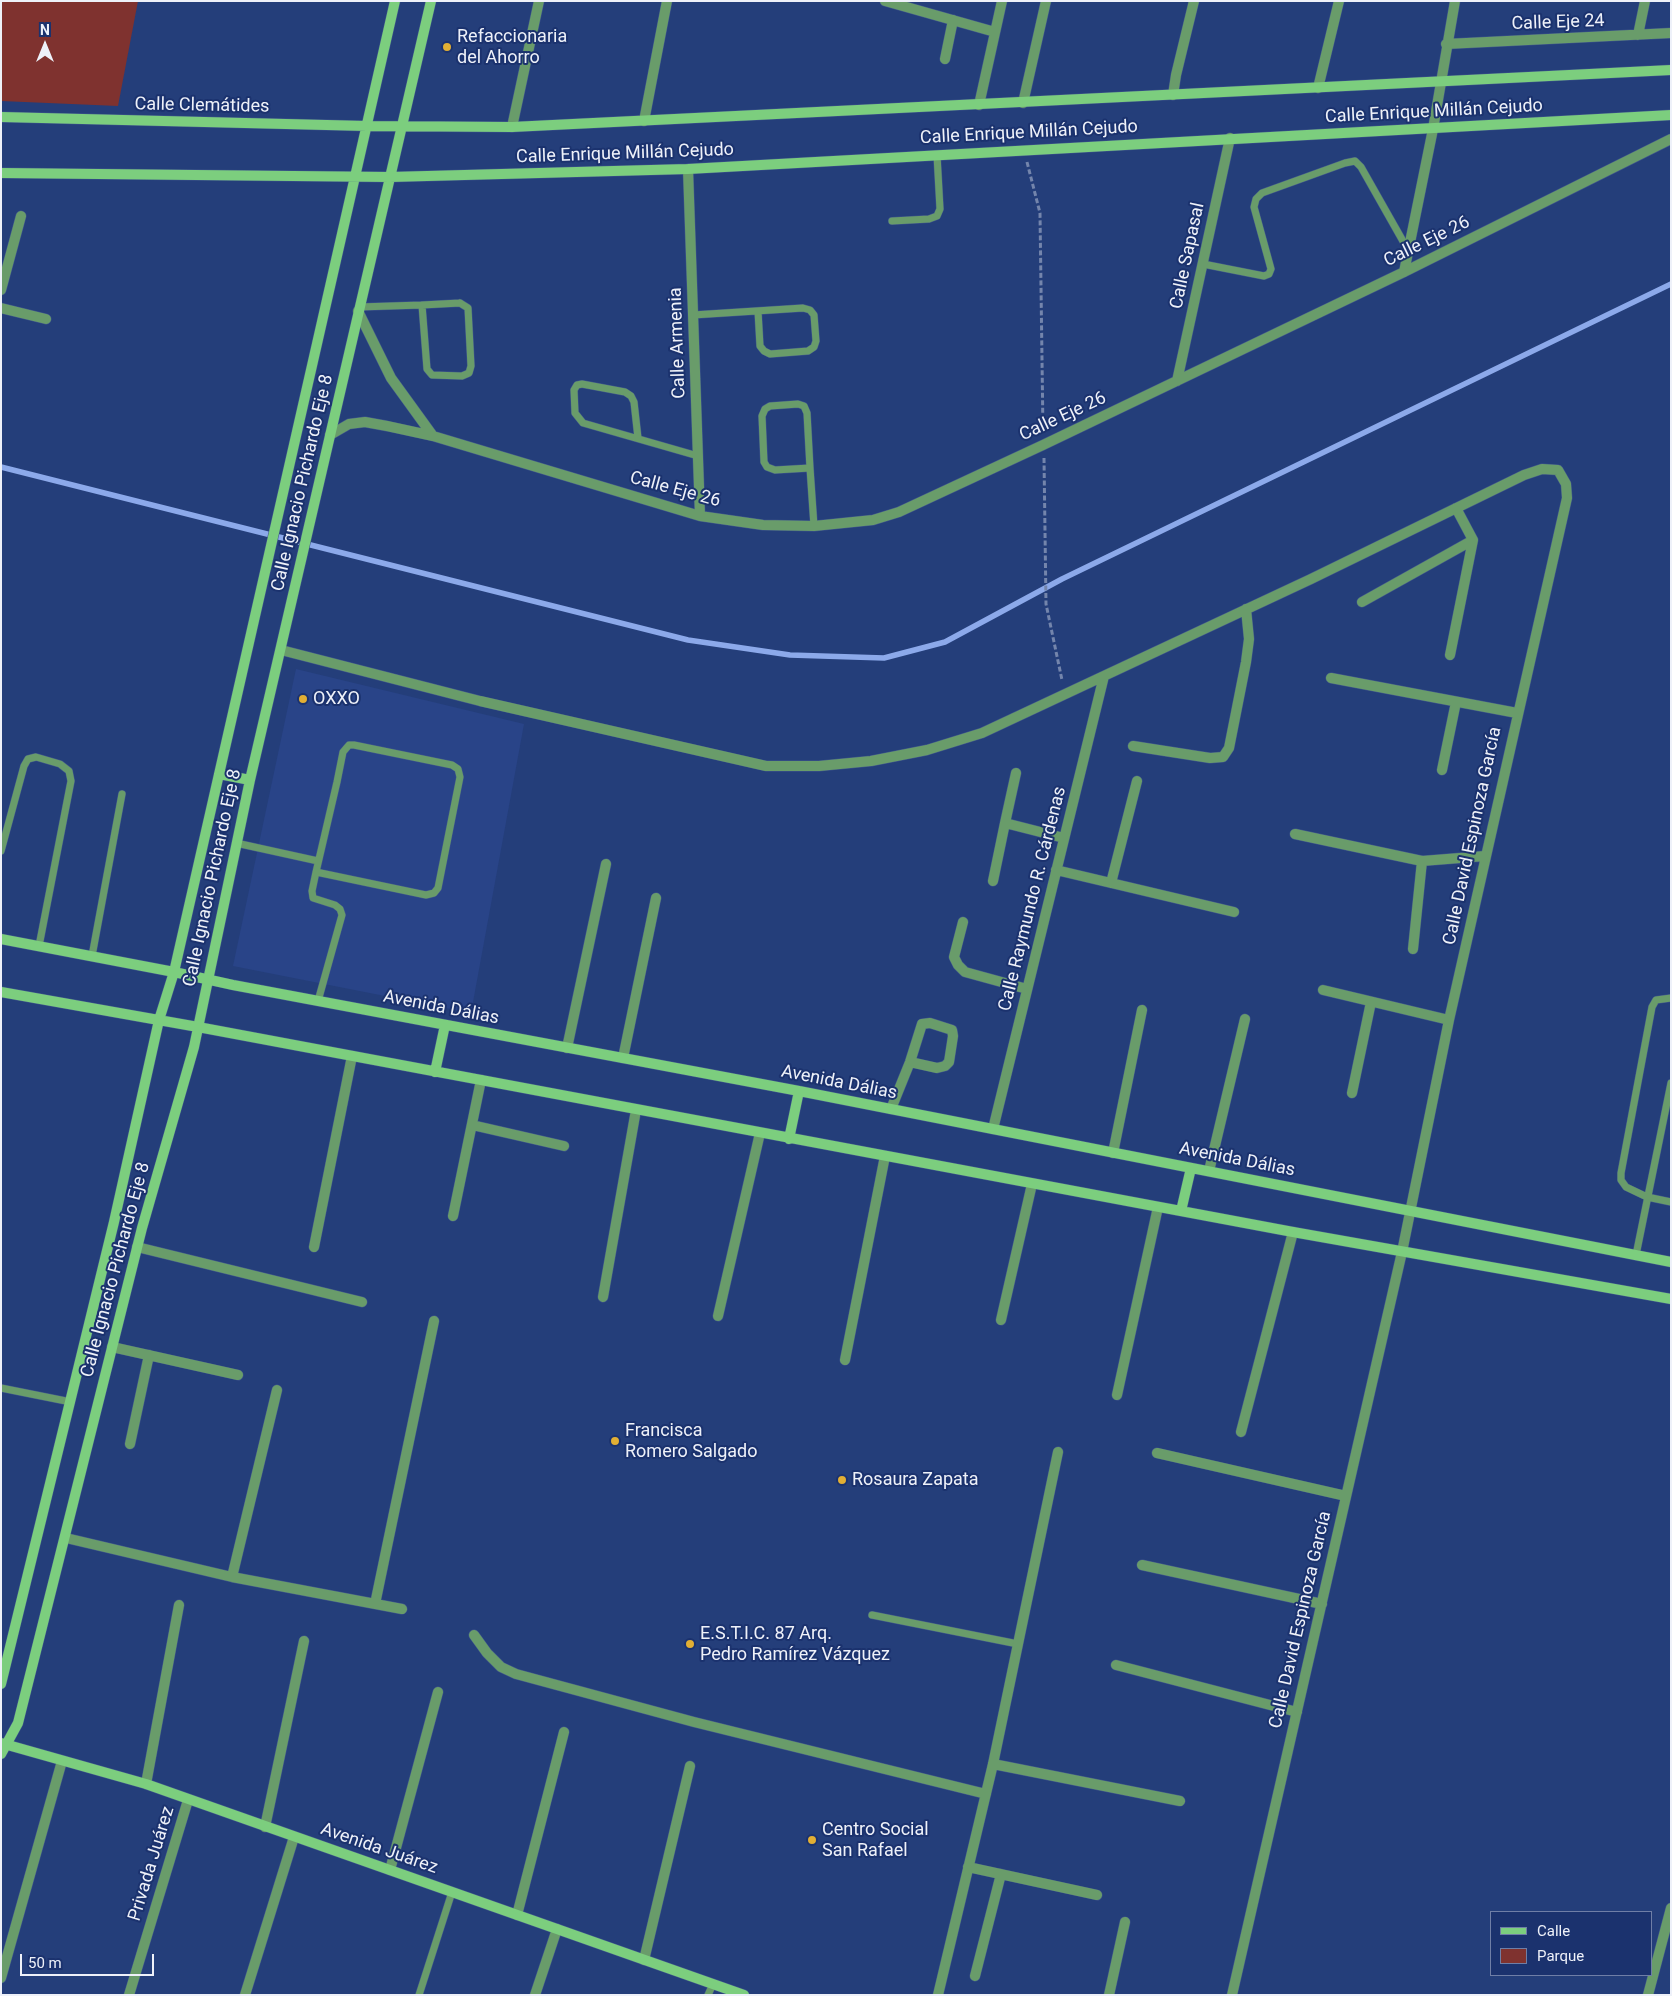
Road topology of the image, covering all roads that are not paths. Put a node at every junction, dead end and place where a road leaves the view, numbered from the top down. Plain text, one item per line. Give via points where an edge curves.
1 (395, 1) edge
2 (431, 1) edge
3 (539, 1) edge
4 (668, 1) edge
5 (885, 1) edge
6 (1002, 1) edge
7 (1046, 1) edge
8 (1194, 1) edge
9 (1339, 1) edge
10 (1455, 1) edge
11 (1645, 1) edge
12 (953, 20) junction
13 (995, 32) junction
14 (1671, 33) edge
15 (1638, 35) junction
16 (1446, 44) junction
17 (945, 59) dead end
18 (1671, 70) edge
19 (1440, 82) junction
20 (1318, 88) junction
21 (1173, 95) junction
22 (1023, 103) junction
23 (979, 105) junction
24 (1671, 115) edge
25 (1, 117) edge
26 (644, 121) junction
27 (366, 126) junction
28 (402, 126) junction
29 (512, 127) junction
30 (1433, 129) junction
31 (1230, 138) junction
32 (1671, 139) edge
33 (937, 155) junction
34 (688, 169) junction
35 (1, 173) edge
36 (354, 176) junction
37 (390, 177) junction
38 (21, 216) dead end
39 (892, 221) dead end
40 (1408, 250) junction
41 (6, 253) edge
42 (1203, 264) junction
43 (1404, 272) junction
44 (1, 290) edge
45 (422, 306) junction
46 (1, 308) edge
47 (358, 309) junction
48 (758, 311) junction
49 (693, 315) junction
50 (46, 319) dead end
51 (1177, 381) junction
52 (330, 435) junction
53 (432, 436) junction
54 (638, 438) junction
55 (698, 456) junction
56 (810, 468) junction
57 (1456, 508) junction
58 (700, 516) junction
59 (814, 526) junction
60 (1474, 540) junction
61 (1362, 602) dead end
62 (1246, 609) junction
63 (281, 650) junction
64 (1450, 655) dead end
65 (1104, 676) junction
66 (1331, 678) dead end
67 (1456, 702) junction
68 (1517, 713) junction
69 (1133, 746) dead end
70 (1442, 770) dead end
71 (219, 774) junction
72 (1016, 774) dead end
73 (250, 780) junction
74 (1137, 781) dead end
75 (122, 794) dead end
76 (1006, 823) junction
77 (1295, 834) dead end
78 (1064, 838) junction
79 (236, 844) junction
80 (1, 851) edge
81 (1486, 856) junction
82 (318, 861) junction
83 (1422, 861) junction
84 (606, 864) dead end
85 (1056, 870) junction
86 (316, 872) junction
87 (993, 881) dead end
88 (1111, 883) junction
89 (656, 898) dead end
90 (1234, 912) dead end
91 (963, 922) dead end
92 (1, 939) edge
93 (39, 946) junction
94 (1413, 949) dead end
95 (92, 956) junction
96 (174, 972) junction
97 (208, 980) junction
98 (1027, 989) junction
99 (1323, 990) dead end
100 (1, 992) edge
101 (1671, 998) edge
102 (318, 1001) junction
103 (1371, 1002) junction
104 (1142, 1010) dead end
105 (1246, 1019) dead end
106 (159, 1020) junction
107 (1449, 1020) junction
108 (445, 1025) junction
109 (198, 1026) junction
110 (567, 1048) junction
111 (352, 1056) junction
112 (623, 1058) junction
113 (910, 1062) junction
114 (435, 1072) junction
115 (481, 1080) junction
116 (1671, 1083) edge
117 (799, 1092) junction
118 (1352, 1093) dead end
119 (636, 1110) junction
120 (891, 1110) junction
121 (472, 1125) junction
122 (993, 1129) junction
123 (760, 1133) junction
124 (789, 1139) junction
125 (564, 1146) dead end
126 (1113, 1153) junction
127 (885, 1156) junction
128 (1191, 1168) junction
129 (1209, 1172) junction
130 (1032, 1184) junction
131 (1648, 1197) junction
132 (1671, 1202) edge
133 (1158, 1207) junction
134 (1181, 1211) junction
135 (1411, 1211) junction
136 (453, 1216) dead end
137 (1293, 1232) junction
138 (137, 1247) junction
139 (314, 1247) dead end
140 (1402, 1252) junction
141 (1636, 1255) junction
142 (1671, 1262) edge
143 (603, 1297) dead end
144 (1671, 1299) edge
145 (362, 1302) dead end
146 (718, 1316) dead end
147 (1001, 1320) dead end
148 (434, 1321) dead end
149 (112, 1347) junction
150 (149, 1355) junction
151 (845, 1360) dead end
152 (238, 1375) dead end
153 (1, 1388) edge
154 (277, 1390) dead end
155 (1116, 1395) dead end
156 (70, 1402) junction
157 (1241, 1432) dead end
158 (130, 1444) dead end
159 (1058, 1452) dead end
160 (1156, 1453) dead end
161 (1346, 1496) junction
162 (66, 1538) junction
163 (1142, 1565) dead end
164 (232, 1577) junction
165 (376, 1604) junction
166 (1322, 1604) junction
167 (178, 1605) dead end
168 (402, 1609) dead end
169 (872, 1615) dead end
170 (474, 1635) dead end
171 (304, 1641) dead end
172 (1018, 1644) junction
173 (1116, 1665) dead end
174 (1, 1684) edge
175 (438, 1692) dead end
176 (1297, 1712) junction
177 (564, 1732) dead end
178 (5, 1744) edge
179 (1, 1754) edge
180 (62, 1760) junction
181 (993, 1764) junction
182 (690, 1766) dead end
183 (146, 1784) junction
184 (986, 1794) junction
185 (188, 1800) junction
186 (1180, 1801) dead end
187 (265, 1827) junction
188 (294, 1837) junction
189 (968, 1867) junction
190 (390, 1870) junction
191 (1001, 1874) junction
192 (452, 1892) junction
193 (1097, 1895) dead end
194 (1671, 1908) edge
195 (517, 1915) junction
196 (1125, 1922) dead end
197 (557, 1929) junction
198 (644, 1960) junction
199 (975, 1976) dead end
200 (1, 1978) edge
201 (712, 1984) junction
202 (129, 1995) edge
203 (245, 1995) edge
204 (419, 1995) edge
205 (535, 1995) edge
206 (708, 1995) edge
207 (744, 1995) edge
208 (938, 1995) edge
209 (1109, 1995) edge
210 (1232, 1995) edge
211 (1648, 1995) edge

1 - 27 main road, Calle Ignacio Pichardo Eje 8
2 - 28 main road, Calle Ignacio Pichardo Eje 8
3 - 29 street
4 - 26 street
5 - 12 street
6 - 13 street
7 - 22 street
8 - 21 street
9 - 20 street
10 - 16 street
11 - 15 street
12 - 13 street
12 - 17 street
13 - 23 street
14 - 15 street, Calle Eje 24
15 - 16 street, Calle Eje 24
16 - 19 street
18 - 19 main road, Calle Enrique Millán Cejudo
19 - 20 main road, Calle Enrique Millán Cejudo
19 - 30 street
20 - 21 main road, Calle Enrique Millán Cejudo
21 - 22 main road, Calle Enrique Millán Cejudo
22 - 23 main road, Calle Enrique Millán Cejudo
23 - 26 main road, Calle Enrique Millán Cejudo
24 - 30 main road, Calle Enrique Millán Cejudo
25 - 27 main road, Calle Clemátides
26 - 29 main road, Calle Enrique Millán Cejudo
27 - 28 main road, Calle Clemátides
27 - 36 main road, Calle Ignacio Pichardo Eje 8
28 - 29 main road, Calle Enrique Millán Cejudo
28 - 37 main road, Calle Ignacio Pichardo Eje 8
30 - 31 main road, Calle Enrique Millán Cejudo
30 - 40 street
31 - 33 main road, Calle Enrique Millán Cejudo
31 - 42 street, Calle Sapasal
32 - 43 street, Calle Eje 26
33 - 34 main road, Calle Enrique Millán Cejudo
33 - 39 lane via 940,209 937,216
34 - 37 main road, Calle Enrique Millán Cejudo
34 - 49 street, Calle Armenia
35 - 36 main road
36 - 37 main road
36 - 71 main road, Calle Ignacio Pichardo Eje 8
37 - 47 main road, Calle Ignacio Pichardo Eje 8
38 - 41 street
40 - 42 lane via 1355,161 1262,193 1256,199 1254,207 1271,269 1269,274 1264,276
40 - 43 street
41 - 44 street
42 - 51 street, Calle Sapasal
43 - 51 street, Calle Eje 26
45 - 45 lane via 427,369 432,376 439,377 469,373 468,308 460,303
45 - 47 lane
46 - 50 street
47 - 52 main road, Calle Ignacio Pichardo Eje 8
47 - 53 street via 391,378
48 - 48 lane via 810,310 814,315 814,347 808,351 770,354 764,351 760,346
48 - 49 lane
49 - 55 street, Calle Armenia
51 - 59 street, Calle Eje 26 via 899,512 873,520
52 - 53 street, Calle Eje 26 via 350,424 365,422
52 - 63 main road, Calle Ignacio Pichardo Eje 8
53 - 58 street, Calle Eje 26
54 - 54 lane via 577,419 574,390 577,385 625,392 631,396
54 - 55 lane
55 - 58 street, Calle Armenia
56 - 56 lane via 776,470 767,467 762,425 765,409 770,406 804,406
56 - 59 lane
57 - 60 street
57 - 62 street
57 - 68 street, Calle David Espinoza García via 1542,469 1558,470 1566,484 1568,498
58 - 59 street, Calle Eje 26 via 764,526
60 - 61 street
60 - 64 street
62 - 65 street
62 - 69 street via 1249,639 1246,662 1229,748 1223,757 1210,758
63 - 65 street via 480,701 766,766 819,766 871,761 927,750 982,733
63 - 73 main road, Calle Ignacio Pichardo Eje 8
65 - 78 street, Calle Raymundo R. Cárdenas
66 - 67 street
67 - 68 street
67 - 70 street
68 - 81 street, Calle David Espinoza García
71 - 73 main road
71 - 96 main road, Calle Ignacio Pichardo Eje 8
72 - 76 street
73 - 79 main road, Calle Ignacio Pichardo Eje 8
74 - 88 street
75 - 95 lane
76 - 78 street
76 - 87 street
77 - 83 street
78 - 85 street, Calle Raymundo R. Cárdenas
79 - 82 lane
79 - 97 main road, Calle Ignacio Pichardo Eje 8
80 - 93 lane via 28,759 36,757 60,764 69,771 71,781
81 - 83 street
81 - 107 street, Calle David Espinoza García
82 - 86 lane
82 - 86 lane via 343,752 349,745 452,765 458,769 460,777 438,888 434,893 426,895
83 - 94 street
84 - 110 street
85 - 88 street
85 - 98 street, Calle Raymundo R. Cárdenas
86 - 102 lane via 313,898 335,906 342,915
88 - 90 street
89 - 112 street
91 - 98 street via 954,957 958,965 965,972
92 - 93 main road, Avenida Dálias
93 - 95 main road, Avenida Dálias
95 - 96 main road, Avenida Dálias
96 - 97 main road, Avenida Dálias
96 - 106 main road, Calle Ignacio Pichardo Eje 8
97 - 102 main road, Avenida Dálias
97 - 109 main road, Calle Ignacio Pichardo Eje 8
98 - 122 street, Calle Raymundo R. Cárdenas
99 - 103 street
100 - 106 main road
101 - 131 lane via 1656,1000 1652,1007 1622,1173 1626,1187
102 - 108 main road, Avenida Dálias
103 - 107 street
103 - 118 street
104 - 126 street
105 - 129 street
106 - 109 main road
106 - 156 main road, Calle Ignacio Pichardo Eje 8
107 - 135 street, Calle David Espinoza García
108 - 110 main road, Avenida Dálias
108 - 114 main road
109 - 111 main road
109 - 138 main road, Calle Ignacio Pichardo Eje 8
110 - 112 main road, Avenida Dálias
111 - 114 main road
111 - 139 street
112 - 117 main road, Avenida Dálias
113 - 113 street via 922,1024 930,1023 952,1030 949,1062 945,1066 938,1068
113 - 120 street
114 - 115 main road
115 - 119 main road
115 - 121 street
116 - 131 lane
117 - 120 main road, Avenida Dálias
117 - 124 main road
119 - 123 main road
119 - 143 street
120 - 122 main road, Avenida Dálias
121 - 125 street
121 - 136 street
122 - 126 main road, Avenida Dálias
123 - 124 main road
123 - 146 street
124 - 127 main road
126 - 128 main road, Avenida Dálias
127 - 130 main road
127 - 151 street
128 - 129 main road, Avenida Dálias
128 - 134 main road
129 - 135 main road, Avenida Dálias
130 - 133 main road
130 - 147 street
131 - 132 lane
131 - 141 lane
133 - 134 main road
133 - 155 street
134 - 137 main road
135 - 140 street, Calle David Espinoza García
135 - 141 main road, Avenida Dálias
137 - 140 main road
137 - 157 street
138 - 145 street
138 - 149 main road, Calle Ignacio Pichardo Eje 8
140 - 144 main road
140 - 161 street, Calle David Espinoza García
141 - 142 main road, Avenida Dálias
148 - 165 street
149 - 150 street
149 - 162 main road, Calle Ignacio Pichardo Eje 8
150 - 152 street
150 - 158 street
153 - 156 lane
154 - 164 street
156 - 174 main road, Calle Ignacio Pichardo Eje 8
159 - 172 street
160 - 161 street
161 - 166 street, Calle David Espinoza García
162 - 164 street
162 - 178 main road, Calle Ignacio Pichardo Eje 8 via 18,1723
163 - 166 street
164 - 165 street
165 - 168 street
166 - 176 street, Calle David Espinoza García
167 - 183 street
169 - 172 lane
170 - 184 street via 501,1667 516,1674
171 - 187 street
172 - 181 street
173 - 176 street
175 - 190 street
176 - 210 street, Calle David Espinoza García
177 - 195 street
178 - 179 main road, Calle Ignacio Pichardo Eje 8
178 - 180 main road, Avenida Juárez
180 - 183 main road, Avenida Juárez
180 - 200 street
181 - 184 street
181 - 186 street
182 - 198 street
183 - 185 main road, Avenida Juárez
184 - 189 street
185 - 187 main road, Avenida Juárez
185 - 202 street, Privada Juárez
187 - 188 main road, Avenida Juárez
188 - 190 main road, Avenida Juárez
188 - 203 street
189 - 191 street
189 - 208 street
190 - 192 main road, Avenida Juárez
191 - 193 street
191 - 199 street
192 - 195 main road, Avenida Juárez
192 - 204 lane
194 - 211 street
195 - 197 main road, Avenida Juárez
196 - 209 street
197 - 198 main road, Avenida Juárez
197 - 205 street
198 - 201 main road, Avenida Juárez
201 - 206 lane
201 - 207 main road, Avenida Juárez

